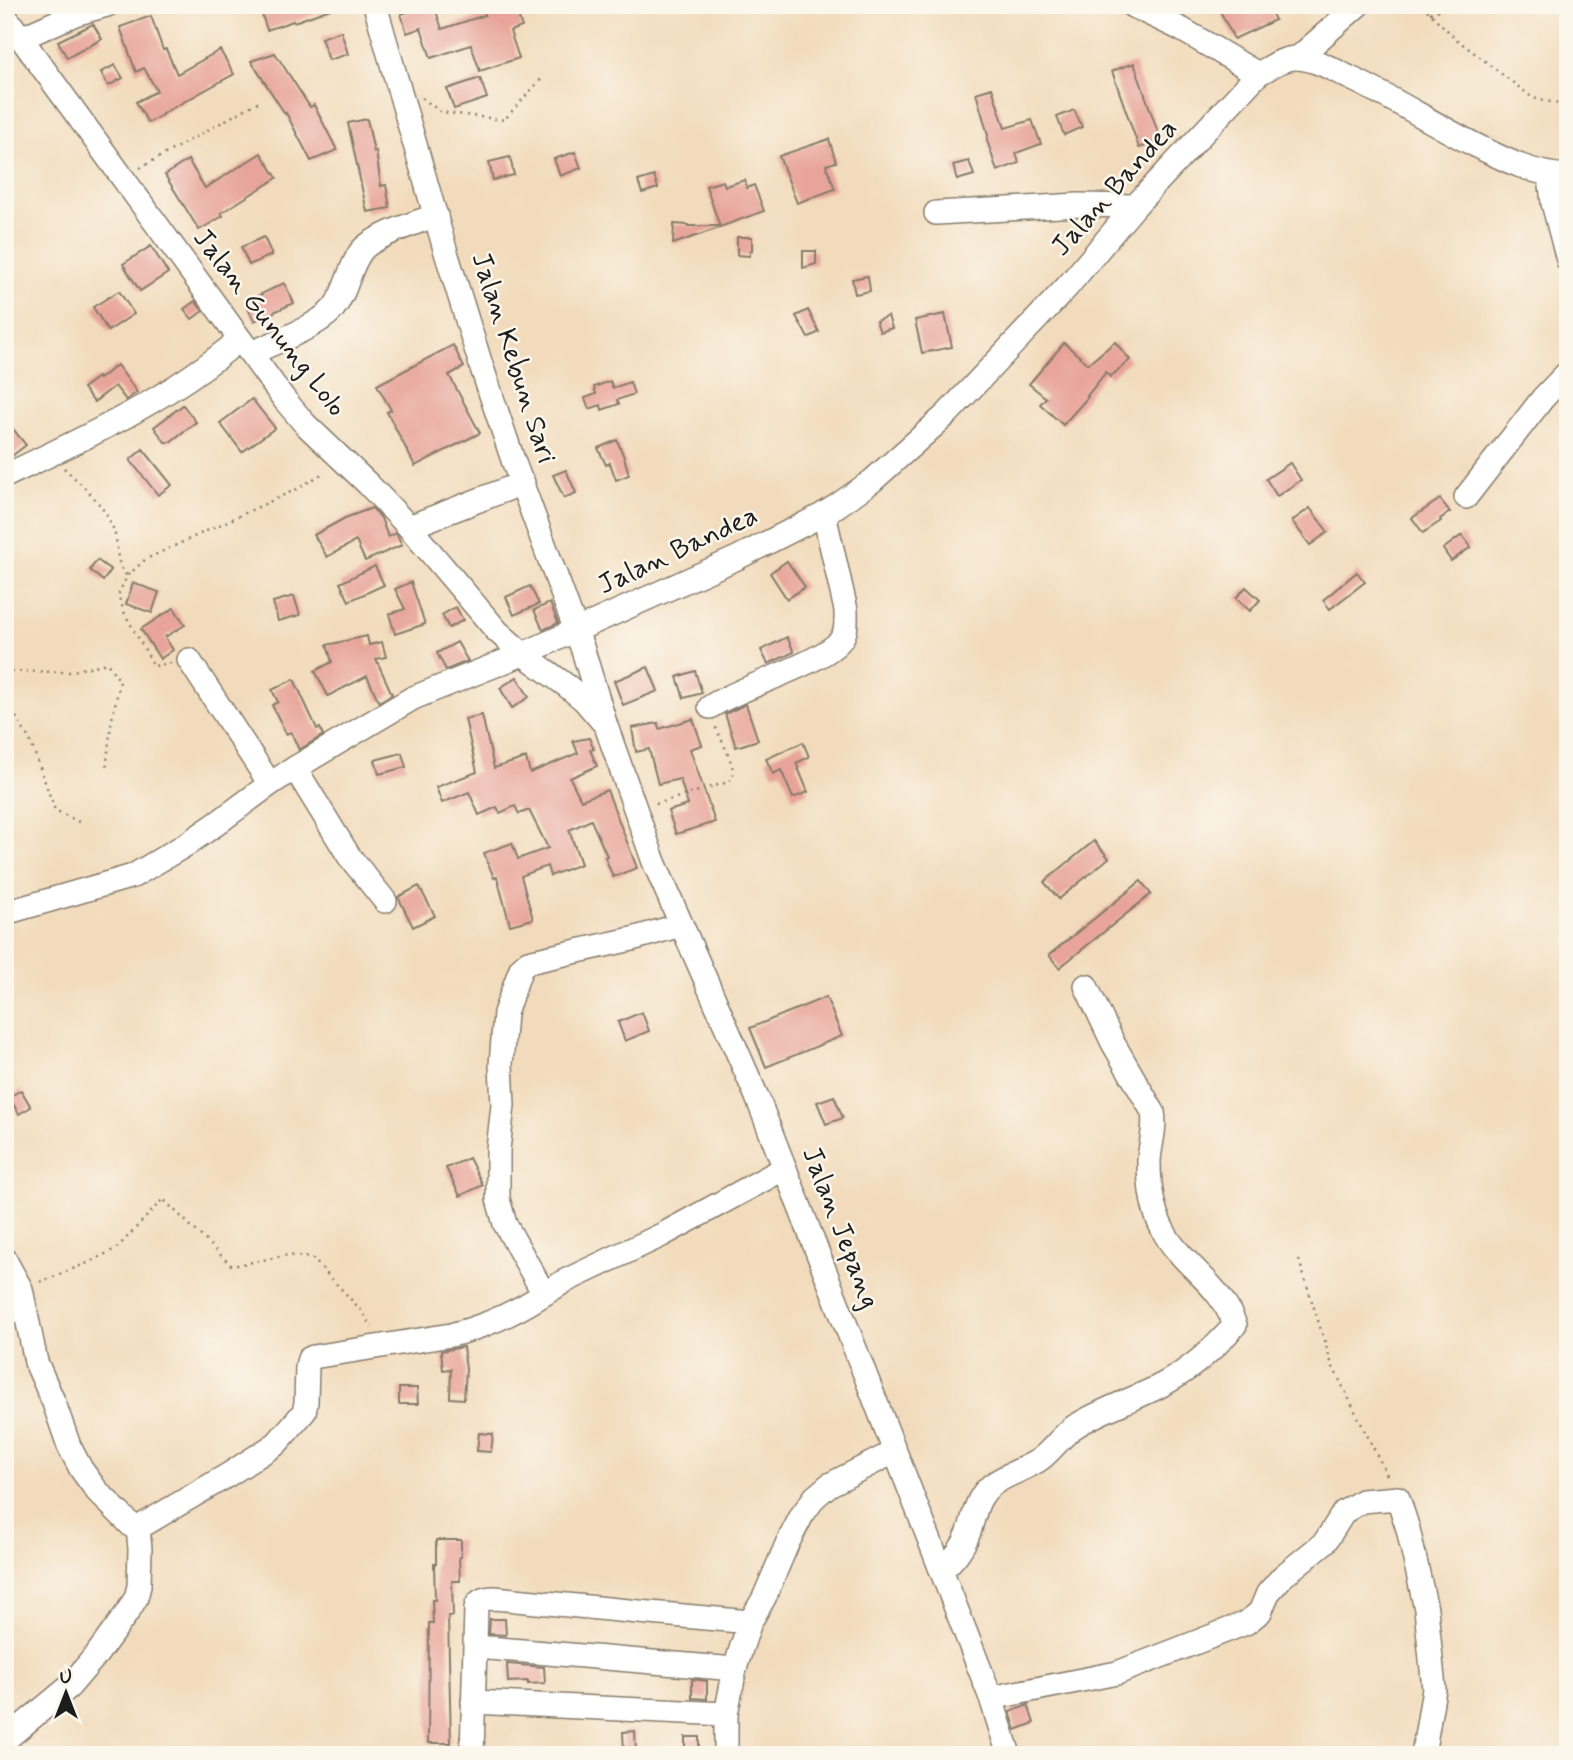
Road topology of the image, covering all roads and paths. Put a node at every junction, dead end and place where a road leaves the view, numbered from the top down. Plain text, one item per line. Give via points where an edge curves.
1 (107, 5) edge
2 (375, 5) edge
3 (1131, 5) edge
4 (1358, 5) edge
5 (1422, 5) edge
6 (1455, 5) edge
7 (1430, 13) junction
8 (11, 26) edge
9 (1298, 58) junction
10 (1258, 74) junction
11 (543, 76) dead end
12 (397, 80) junction
13 (258, 102) dead end
14 (1568, 106) edge
15 (1559, 176) edge
16 (122, 178) junction
17 (1135, 206) junction
18 (936, 213) dead end
19 (436, 215) junction
20 (1568, 260) edge
21 (245, 346) junction
22 (1568, 372) edge
23 (51, 455) junction
24 (342, 459) junction
25 (5, 476) edge
26 (523, 484) junction
27 (1466, 496) dead end
28 (824, 514) junction
29 (409, 527) junction
30 (127, 576) junction
31 (576, 631) junction
32 (523, 654) junction
33 (189, 660) joint
34 (5, 671) edge
35 (5, 699) edge
36 (710, 708) joint
37 (606, 726) junction
38 (295, 768) junction
39 (106, 770) dead end
40 (271, 784) junction
41 (636, 810) junction
42 (79, 822) dead end
43 (385, 901) dead end
44 (5, 914) edge
45 (681, 925) junction
46 (1086, 986) dead end
47 (785, 1168) junction
48 (5, 1260) edge
49 (1299, 1260) dead end
50 (21, 1289) junction
51 (544, 1294) junction
52 (386, 1346) junction
53 (894, 1452) junction
54 (1398, 1498) junction
55 (138, 1528) junction
56 (941, 1570) junction
57 (750, 1622) junction
58 (476, 1647) junction
59 (735, 1669) junction
60 (991, 1698) junction
61 (473, 1702) junction
62 (726, 1714) junction
63 (5, 1740) edge
64 (472, 1755) edge
65 (726, 1755) edge
66 (1009, 1755) edge
67 (1422, 1755) edge

1 - 8 street
2 - 12 street, Jalan Kebun Sari
3 - 10 street
4 - 9 street
5 - 7 path
6 - 7 path
7 - 14 path via 1456,40 1533,98
8 - 16 street, Jalan Gunung Lolo
9 - 10 street
9 - 15 street via 1366,85 1505,160
10 - 17 street, Jalan Bandea
11 - 12 path via 504,120 441,112
12 - 19 street, Jalan Kebun Sari
13 - 16 path
15 - 20 street via 1553,203
16 - 21 street, Jalan Gunung Lolo
17 - 18 street
17 - 28 street, Jalan Bandea via 1067,288 947,414 872,481
19 - 21 street via 362,250 332,310 296,333
19 - 26 street, Jalan Kebun Sari
21 - 23 street
21 - 24 street, Jalan Gunung Lolo via 304,424
22 - 27 street
23 - 25 street
23 - 30 path via 102,506 116,534 120,569
24 - 29 street, Jalan Gunung Lolo
24 - 30 path via 297,489 146,559
26 - 29 street
26 - 31 street, Jalan Kebun Sari
28 - 31 street, Jalan Bandea
28 - 36 street via 846,610 844,636 811,660
29 - 32 street, Jalan Gunung Lolo via 497,631
30 - 33 path via 118,595 154,666
31 - 32 street, Jalan Bandea
31 - 37 street, Jalan Kebun Sari
32 - 37 street, Jalan Gunung Lolo via 584,700
32 - 38 street, Jalan Bandea via 413,698
33 - 40 street
34 - 39 path via 69,672 107,663 120,681
35 - 42 path via 30,740 55,810
36 - 41 path via 732,767 731,779
37 - 41 street, Jalan Jepang
38 - 40 street, Jalan Bandea
38 - 43 street via 349,856
40 - 44 street, Jalan Bandea via 133,876
41 - 45 street, Jalan Jepang
45 - 47 street, Jalan Jepang
45 - 51 street via 528,962 512,990 502,1041 498,1199 505,1224
46 - 56 street via 1153,1112 1149,1159 1152,1193 1163,1231 1215,1290 1235,1325 1186,1370 1073,1428 1038,1461 990,1486 974,1510 963,1546
47 - 51 street
47 - 53 street, Jalan Jepang
48 - 50 street
49 - 54 path via 1332,1365
50 - 52 path via 117,1248 163,1199 232,1266 288,1255 312,1258 360,1309
50 - 55 street via 36,1362 69,1446 97,1491
51 - 52 street via 473,1329
52 - 55 street via 309,1359 304,1412 276,1444
53 - 56 street, Jalan Jepang
53 - 57 street via 815,1497
54 - 60 street via 1362,1501 1345,1511 1325,1542 1283,1576 1260,1612 1246,1623 1117,1673
54 - 67 street via 1426,1609 1434,1689
55 - 63 street via 139,1586 127,1613 69,1686
56 - 60 street, Jalan Jepang
57 - 58 street via 488,1598 477,1604
57 - 59 street
58 - 59 street
58 - 61 street
59 - 62 street
60 - 66 street, Jalan Jepang
61 - 62 street
61 - 64 street
62 - 65 street

